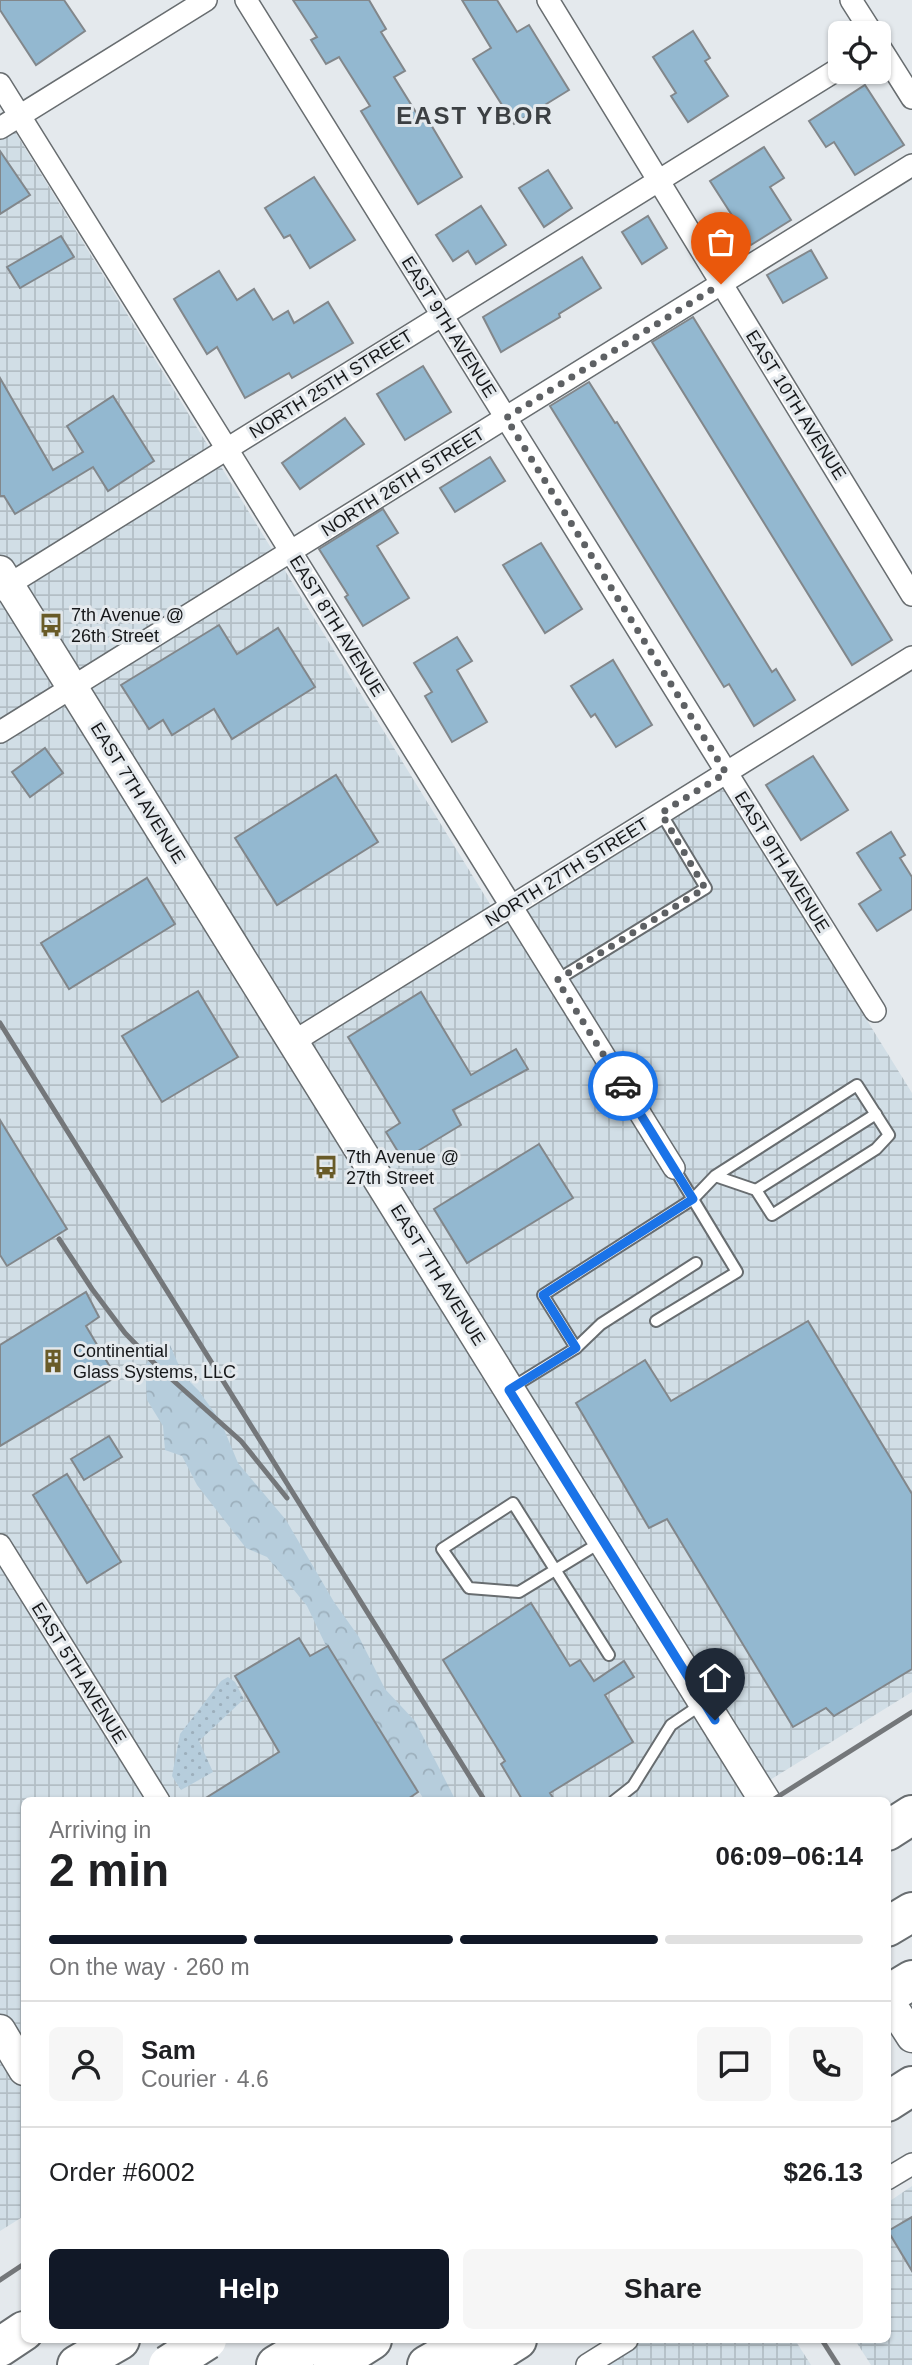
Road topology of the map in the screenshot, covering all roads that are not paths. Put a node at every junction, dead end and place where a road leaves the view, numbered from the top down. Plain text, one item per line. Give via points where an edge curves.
1 (206, 0) edge
2 (246, 0) edge
3 (548, 0) edge
4 (851, 0) edge
5 (864, 21) edge
6 (891, 65) edge
7 (828, 75) edge
8 (0, 84) edge
9 (912, 98) edge
10 (20, 116) junction
11 (0, 128) edge
12 (912, 165) edge
13 (658, 181) junction
14 (721, 284) junction
15 (442, 315) junction
16 (506, 418) junction
17 (227, 449) junction
18 (290, 552) junction
19 (3, 582) edge
20 (912, 594) edge
21 (912, 657) edge
22 (72, 687) junction
23 (0, 732) edge
24 (726, 773) junction
25 (661, 813) junction
26 (511, 906) junction
27 (557, 980) junction
28 (874, 1011) dead end
29 (293, 1042) junction
30 (876, 1114) junction
31 (674, 1168) joint
32 (715, 1176) junction
33 (756, 1189) junction
34 (693, 1199) junction
35 (696, 1263) dead end
36 (656, 1321) dead end
37 (576, 1348) junction
38 (509, 1390) junction
39 (603, 1541) junction
40 (0, 1545) edge
41 (556, 1570) junction
42 (609, 1655) dead end
43 (704, 1703) junction
44 (157, 1797) edge
45 (619, 1797) edge
46 (763, 1797) edge
47 (912, 1804) edge
48 (912, 1815) edge
49 (891, 1816) edge
50 (891, 1828) edge
51 (912, 1979) edge
52 (891, 1993) edge
53 (891, 2003) edge
54 (0, 2030) edge
55 (912, 2037) edge
56 (21, 2065) edge
57 (912, 2086) edge
58 (891, 2099) edge
59 (912, 2164) edge
60 (891, 2177) edge
61 (21, 2333) edge
62 (85, 2343) edge
63 (115, 2343) edge
64 (194, 2343) edge
65 (202, 2343) edge
66 (313, 2343) edge
67 (367, 2343) edge
68 (466, 2343) edge
69 (512, 2343) edge
70 (622, 2343) edge
71 (0, 2347) edge
72 (51, 2365) edge
73 (77, 2365) edge
74 (168, 2365) edge
75 (208, 2365) edge
76 (275, 2365) edge
77 (333, 2365) edge
78 (427, 2365) edge
79 (477, 2365) edge
80 (587, 2365) edge

1 - 10 street
2 - 15 street, EAST 9TH AVENUE
3 - 13 street, EAST 10TH AVENUE
4 - 5 street
6 - 9 street
7 - 13 street, NORTH 25TH STREET
8 - 10 street, EAST 8TH AVENUE
10 - 11 street
10 - 17 street, EAST 8TH AVENUE
12 - 14 street, NORTH 26TH STREET
13 - 14 street, EAST 10TH AVENUE
13 - 15 street, NORTH 25TH STREET
14 - 16 street, NORTH 26TH STREET
14 - 20 street, EAST 10TH AVENUE
15 - 16 street, EAST 9TH AVENUE
15 - 17 street, NORTH 25TH STREET
16 - 18 street, NORTH 26TH STREET
16 - 24 street, EAST 9TH AVENUE
17 - 18 street, EAST 8TH AVENUE
17 - 19 street, NORTH 25TH STREET
18 - 22 street, NORTH 26TH STREET
18 - 26 street, EAST 8TH AVENUE
19 - 22 street, EAST 7TH AVENUE
21 - 24 street, NORTH 27TH STREET
22 - 23 street, NORTH 26TH STREET
22 - 29 street, EAST 7TH AVENUE
24 - 25 street, NORTH 27TH STREET
24 - 28 street, EAST 9TH AVENUE
25 - 26 street, NORTH 27TH STREET
25 - 27 lane via 705,888
26 - 27 street, EAST 8TH AVENUE
26 - 29 street, NORTH 27TH STREET
27 - 31 street, EAST 8TH AVENUE
29 - 38 street, EAST 7TH AVENUE
30 - 32 lane via 857,1085
30 - 33 lane
30 - 33 lane via 889,1135 876,1149 772,1215
31 - 34 lane
32 - 33 lane
32 - 34 lane
34 - 36 lane via 737,1272
34 - 37 lane via 543,1295
35 - 37 lane via 601,1324
37 - 38 lane
38 - 39 street, EAST 7TH AVENUE
39 - 41 lane
39 - 43 street, EAST 7TH AVENUE
40 - 44 street, EAST 5TH AVENUE
41 - 41 lane via 519,1592 469,1588 442,1549 513,1503
41 - 42 lane
43 - 45 lane via 671,1725 634,1786
43 - 46 street, EAST 7TH AVENUE
47 - 49 highway
48 - 50 highway
51 - 52 highway
53 - 55 street
54 - 56 street
57 - 58 highway
59 - 60 street
61 - 71 highway
62 - 72 highway
63 - 73 highway
64 - 75 street
65 - 74 highway, bridge
66 - 76 highway
67 - 77 highway
68 - 78 highway
69 - 79 highway
70 - 80 street

